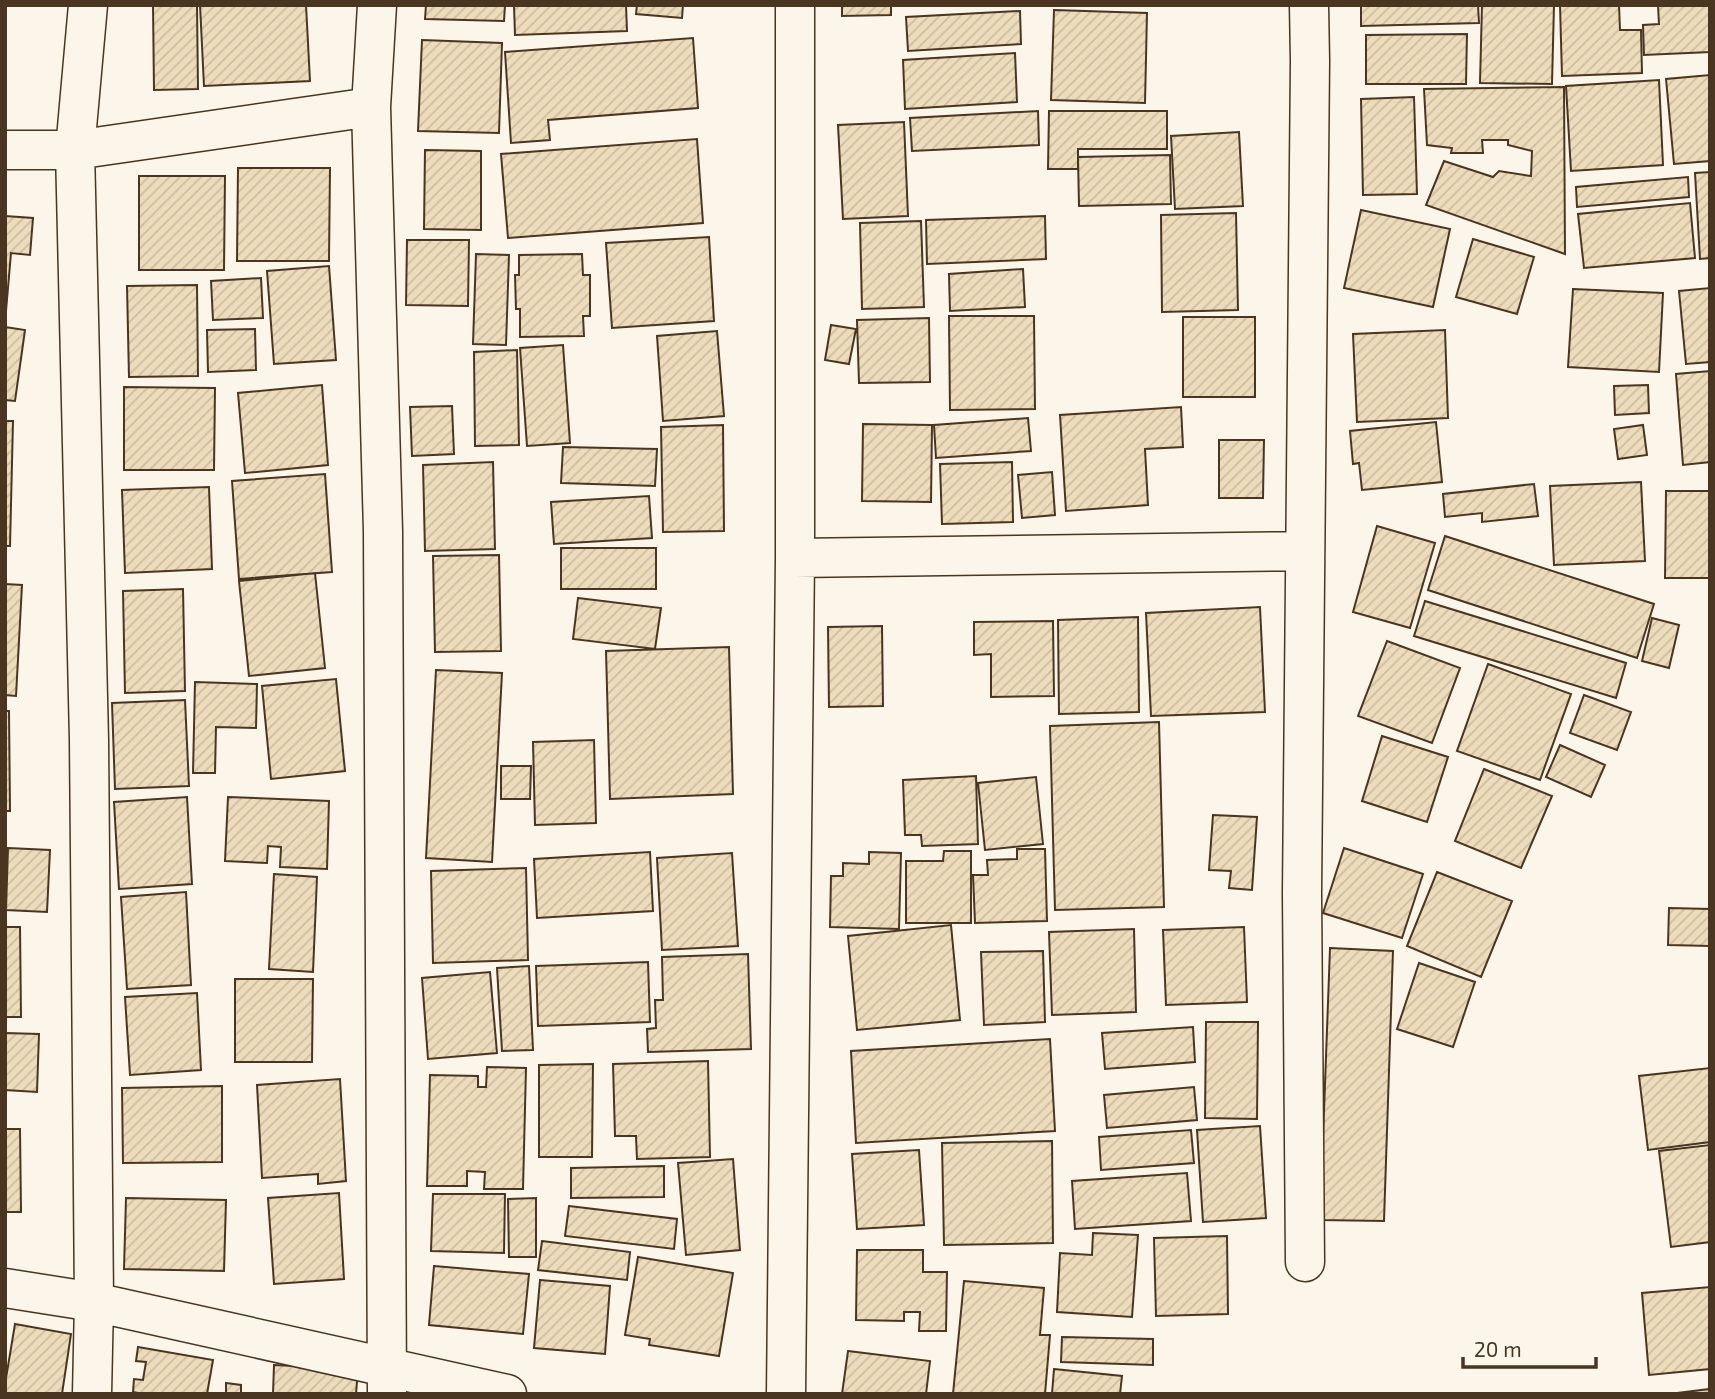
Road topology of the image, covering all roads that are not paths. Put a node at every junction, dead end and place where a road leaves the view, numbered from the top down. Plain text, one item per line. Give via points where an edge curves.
1 (88, 5) edge
2 (377, 5) edge
3 (795, 5) edge
4 (1309, 5) edge
5 (371, 107) junction
6 (5, 150) edge
7 (75, 150) junction
8 (1305, 551) junction
9 (795, 558) junction
10 (1306, 1262) dead end
11 (5, 1288) edge
12 (94, 1301) junction
13 (387, 1381) edge
14 (92, 1394) edge
15 (507, 1394) edge
16 (786, 1394) edge

1 - 7 street
2 - 5 street
3 - 9 street
4 - 8 street
5 - 7 street
5 - 13 street via 383,531
6 - 7 street
7 - 12 street via 89,726
8 - 9 street
8 - 10 street
9 - 16 street
11 - 12 street
12 - 13 street
12 - 14 street
13 - 15 street

